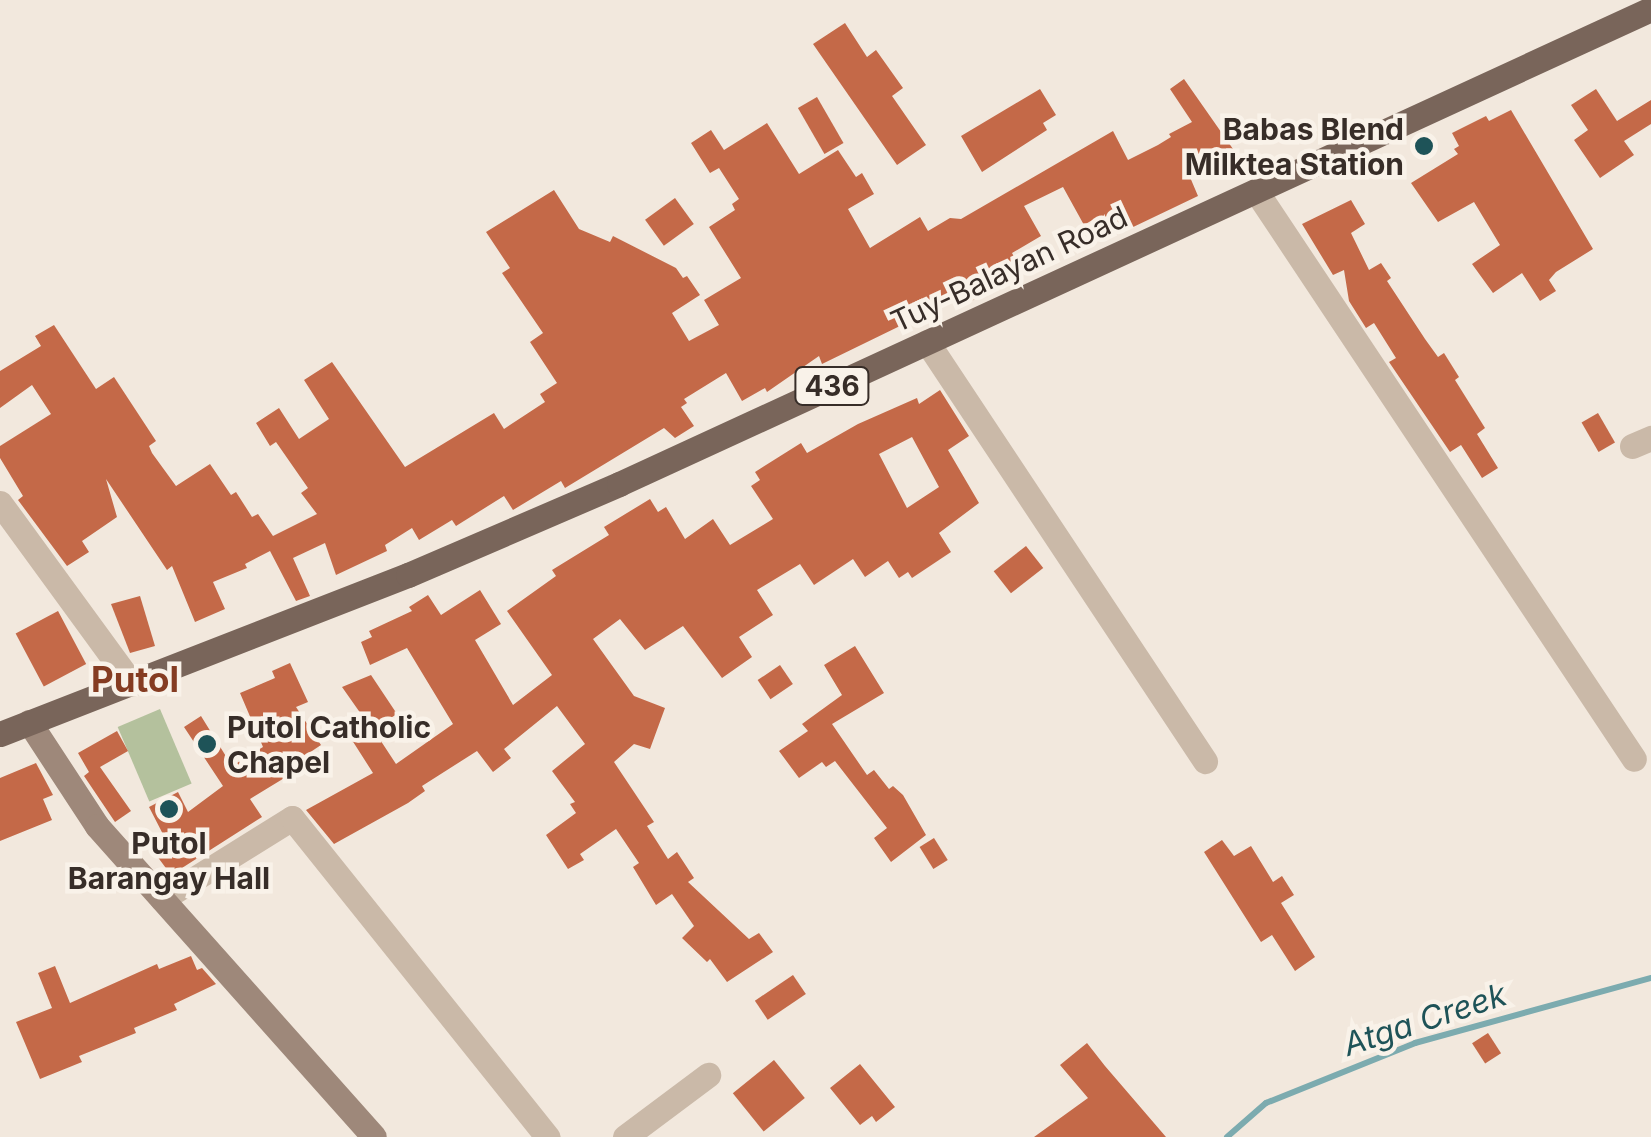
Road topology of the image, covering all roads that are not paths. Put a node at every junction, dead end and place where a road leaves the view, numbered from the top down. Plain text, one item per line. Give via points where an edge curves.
1 (1651, 8) edge
2 (1256, 191) junction
3 (928, 342) junction
4 (0, 502) edge
5 (132, 684) junction
6 (29, 722) junction
7 (0, 734) edge
8 (1634, 759) dead end
9 (1206, 761) dead end
10 (162, 899) junction
11 (708, 1076) dead end
12 (374, 1137) edge
13 (548, 1137) edge
14 (625, 1137) edge

1 - 2 main road, Tuy-Balayan Road / 436
2 - 3 main road, Tuy-Balayan Road / 436
2 - 8 street
3 - 5 main road, Tuy-Balayan Road / 436 via 488,542
3 - 9 street
4 - 5 street
5 - 6 main road, Tuy-Balayan Road / 436
6 - 7 main road, Tuy-Balayan Road / 436
6 - 10 street via 97,826
10 - 12 street
10 - 13 street via 292,818
11 - 14 street

